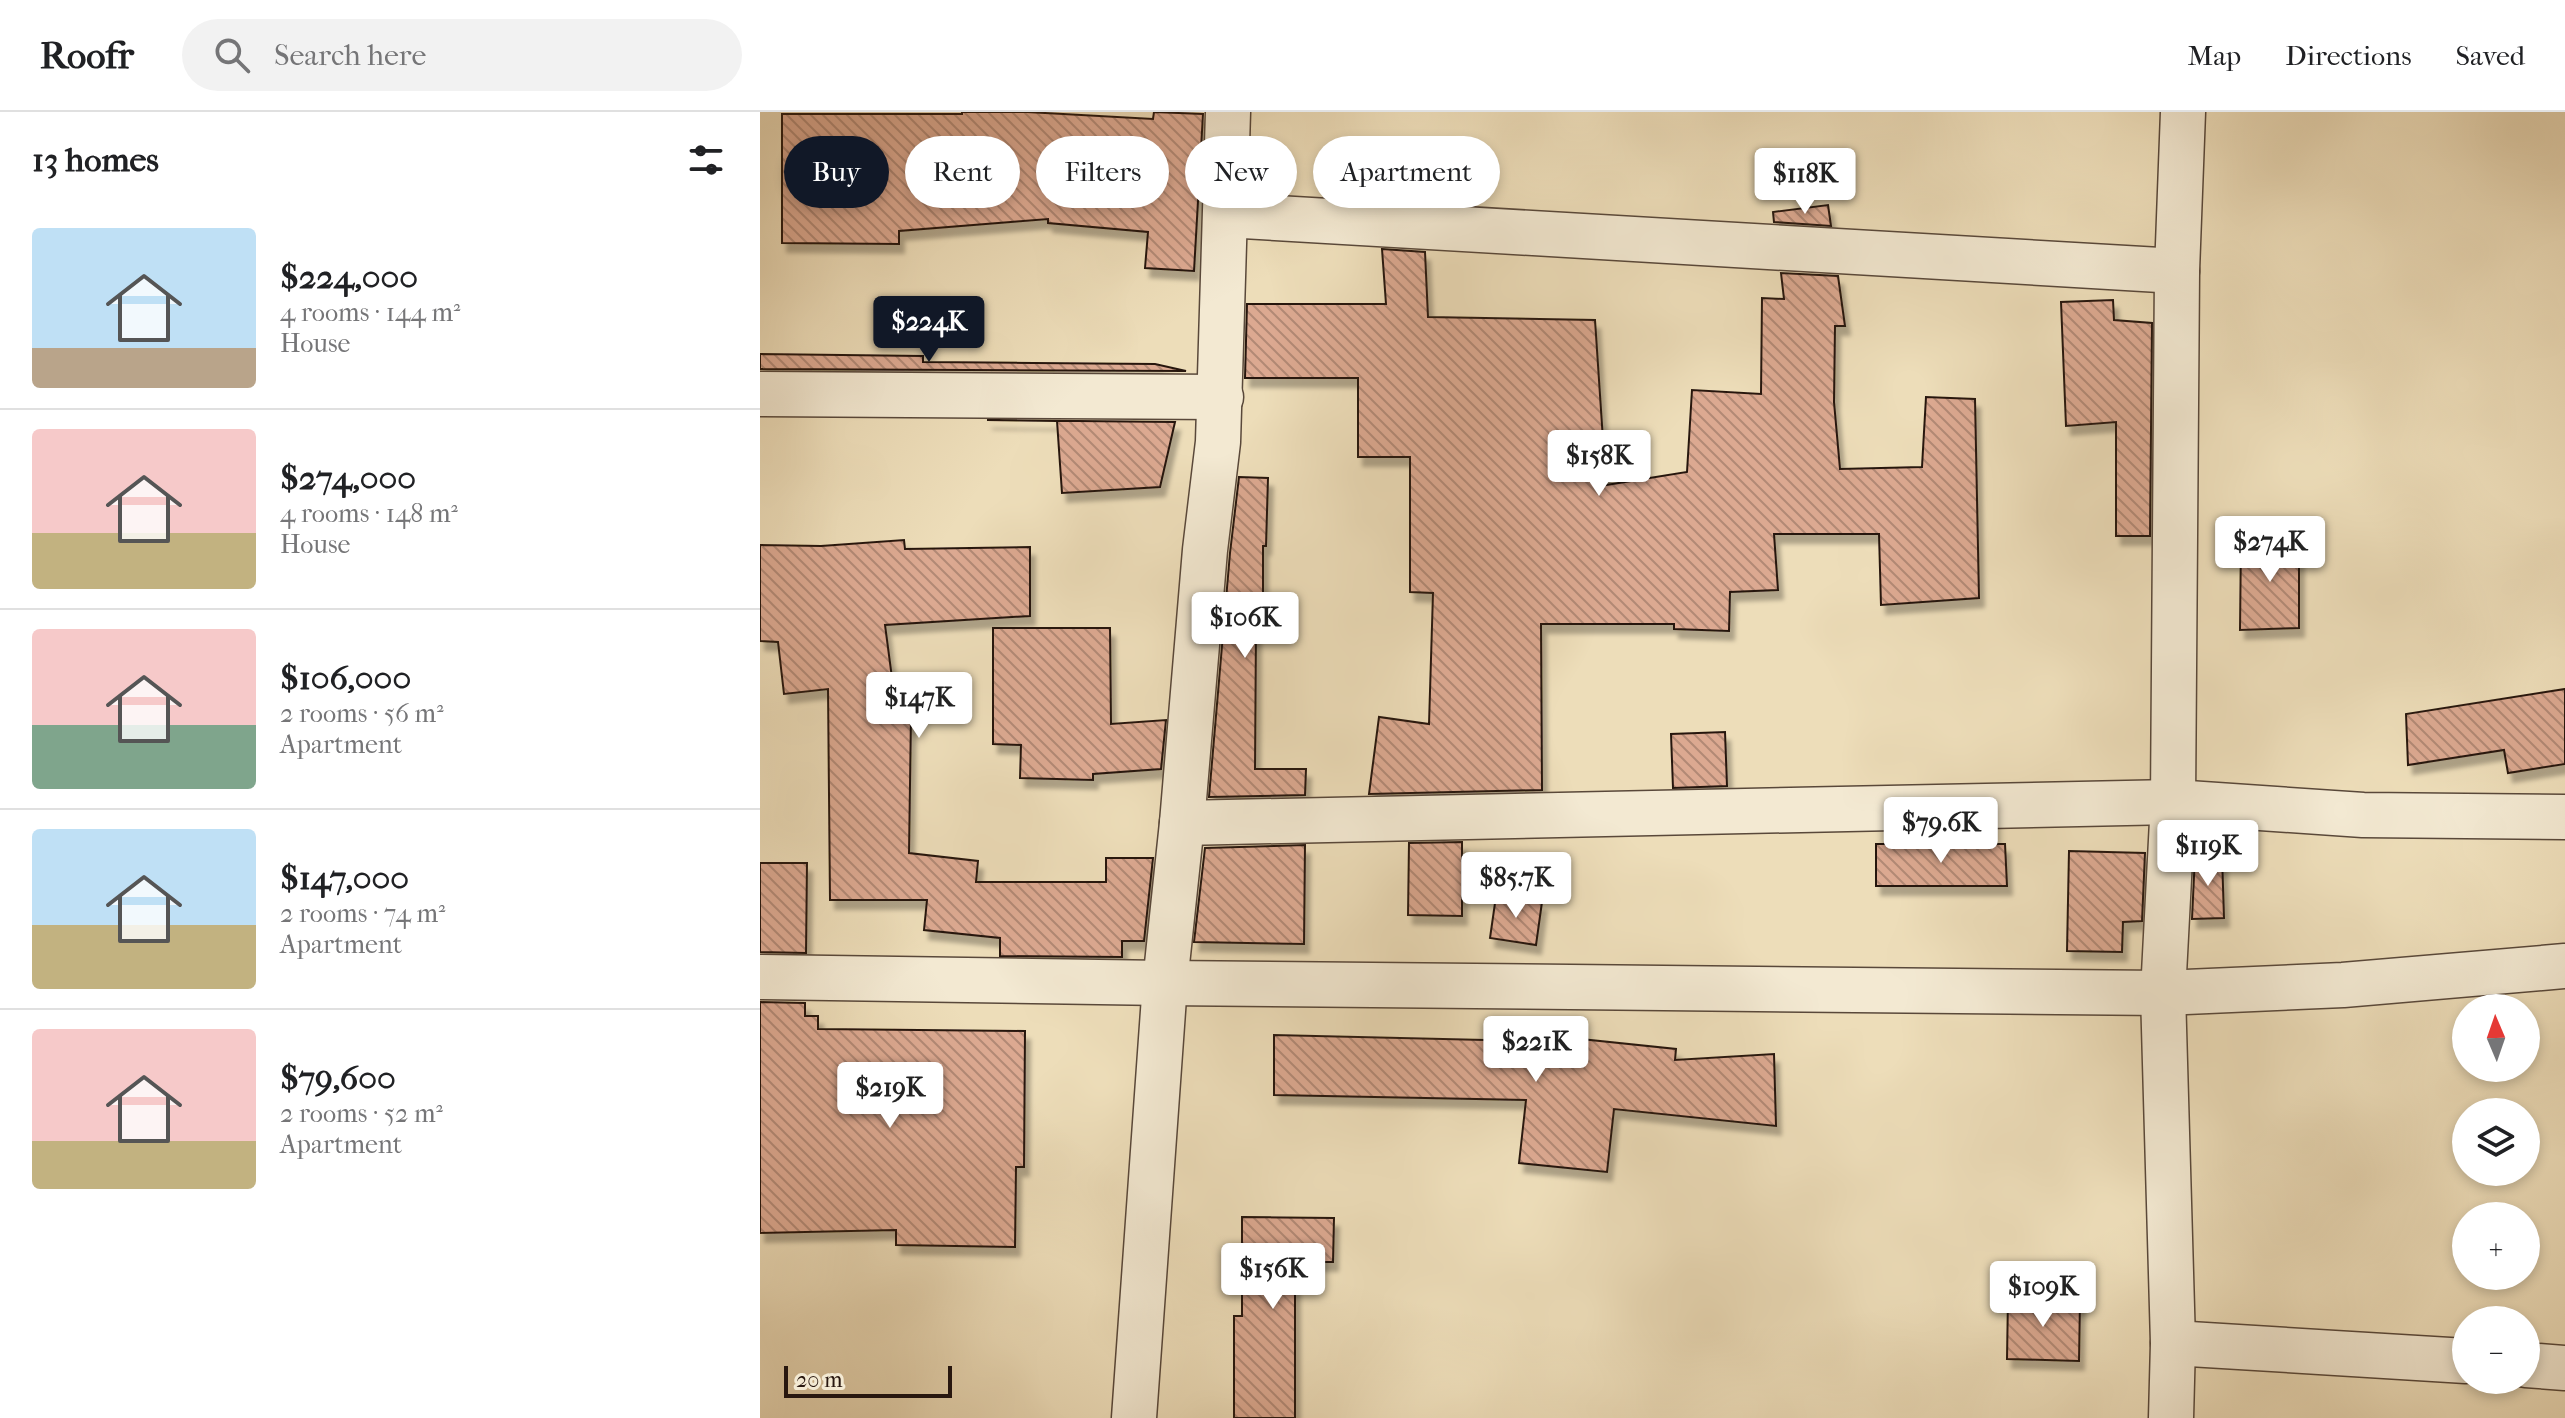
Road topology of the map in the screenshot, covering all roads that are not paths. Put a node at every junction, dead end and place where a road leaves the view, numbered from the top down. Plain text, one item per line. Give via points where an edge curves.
1 (1228, 112) edge
2 (2183, 112) edge
3 (1226, 215) junction
4 (2177, 271) junction
5 (760, 394) edge
6 (1221, 397) junction
7 (2173, 802) junction
8 (2565, 817) edge
9 (1182, 823) junction
10 (2565, 966) edge
11 (760, 977) edge
12 (1165, 983) junction
13 (2163, 993) junction
14 (2173, 1343) junction
15 (2452, 1360) edge
16 (2540, 1366) edge
17 (2565, 1368) edge
18 (1134, 1418) edge
19 (2171, 1418) edge

1 - 3 street
2 - 4 street
3 - 4 street
3 - 6 street
4 - 7 street
5 - 6 street
6 - 9 street
7 - 8 street via 2363,815
7 - 9 street
7 - 13 street
9 - 12 street
10 - 13 street via 2343,985
11 - 12 street
12 - 13 street
12 - 18 street
13 - 14 street
14 - 15 street
14 - 19 street
16 - 17 street

